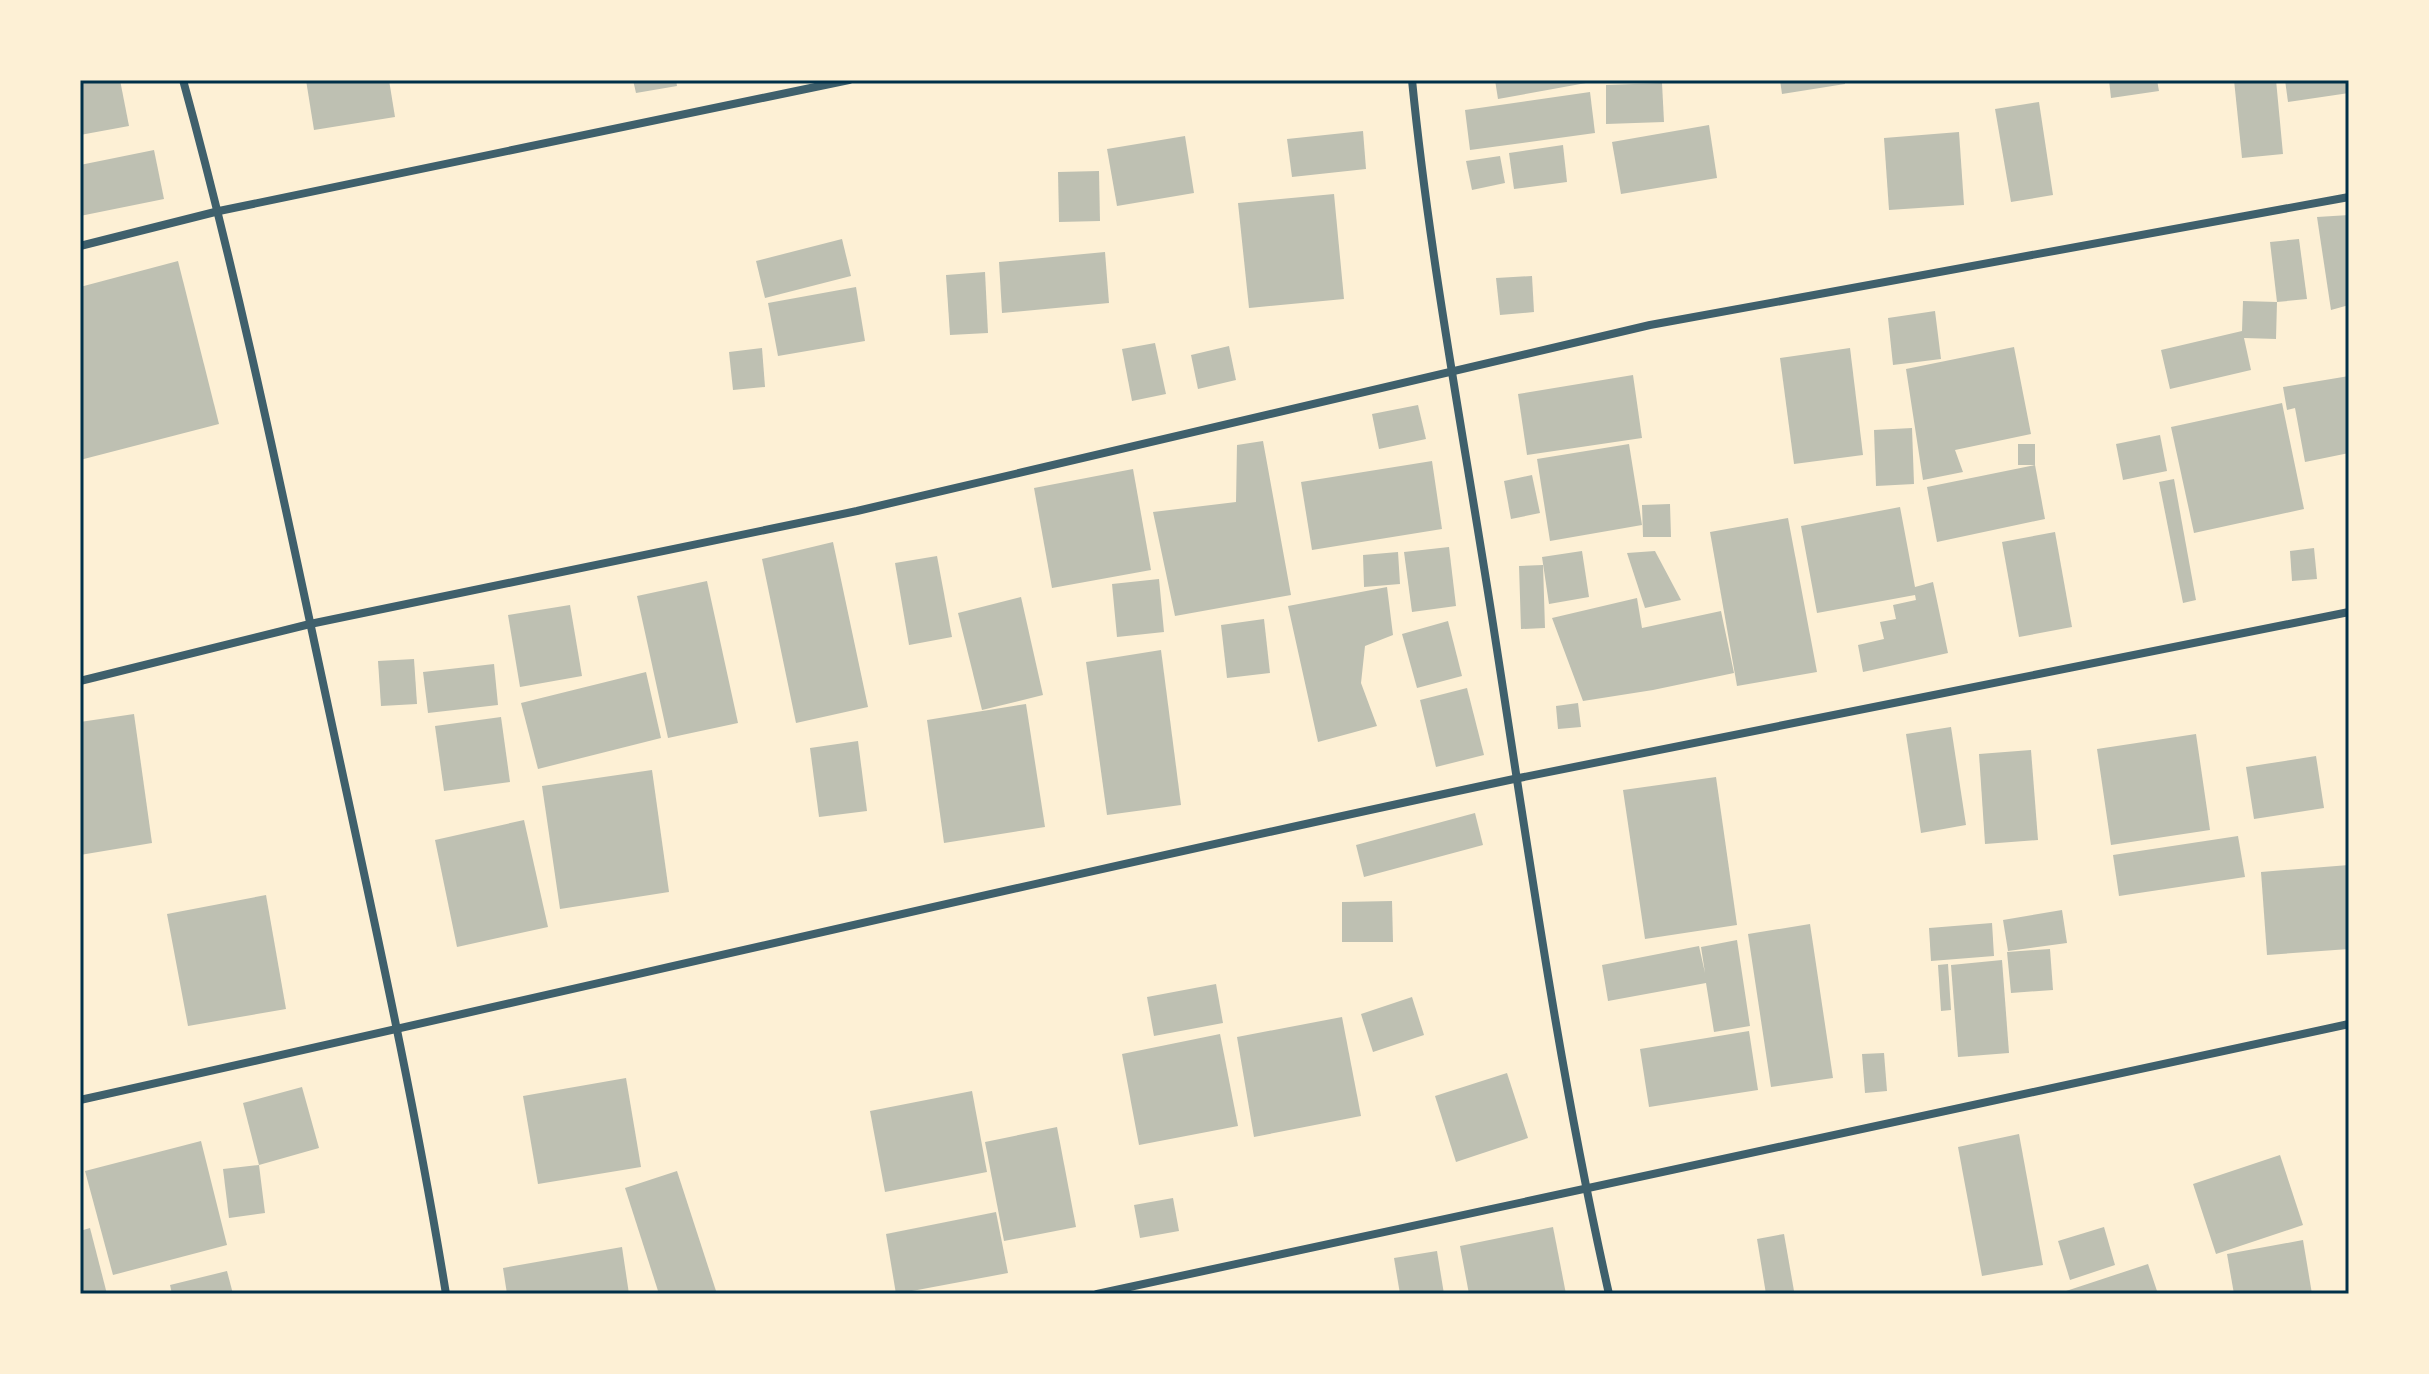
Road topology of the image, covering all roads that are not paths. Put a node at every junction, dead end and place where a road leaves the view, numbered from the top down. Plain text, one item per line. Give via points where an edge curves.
1 (183, 80) edge
2 (849, 80) edge
3 (1412, 80) edge
4 (2349, 197) edge
5 (219, 211) junction
6 (80, 246) edge
7 (1453, 371) junction
8 (2349, 612) edge
9 (310, 624) junction
10 (80, 681) edge
11 (1518, 779) junction
12 (2349, 1024) edge
13 (397, 1030) junction
14 (80, 1100) edge
15 (1586, 1190) junction
16 (446, 1294) edge
17 (1097, 1294) edge
18 (1609, 1294) edge

1 - 5 street
2 - 5 street
3 - 7 street via 1423,188
4 - 7 street via 1650,325
5 - 6 street
5 - 9 street
7 - 9 street via 857,511
7 - 11 street
8 - 11 street
9 - 10 street
9 - 13 street
11 - 13 street
11 - 15 street
12 - 15 street
13 - 14 street
13 - 16 street
15 - 17 street
15 - 18 street

